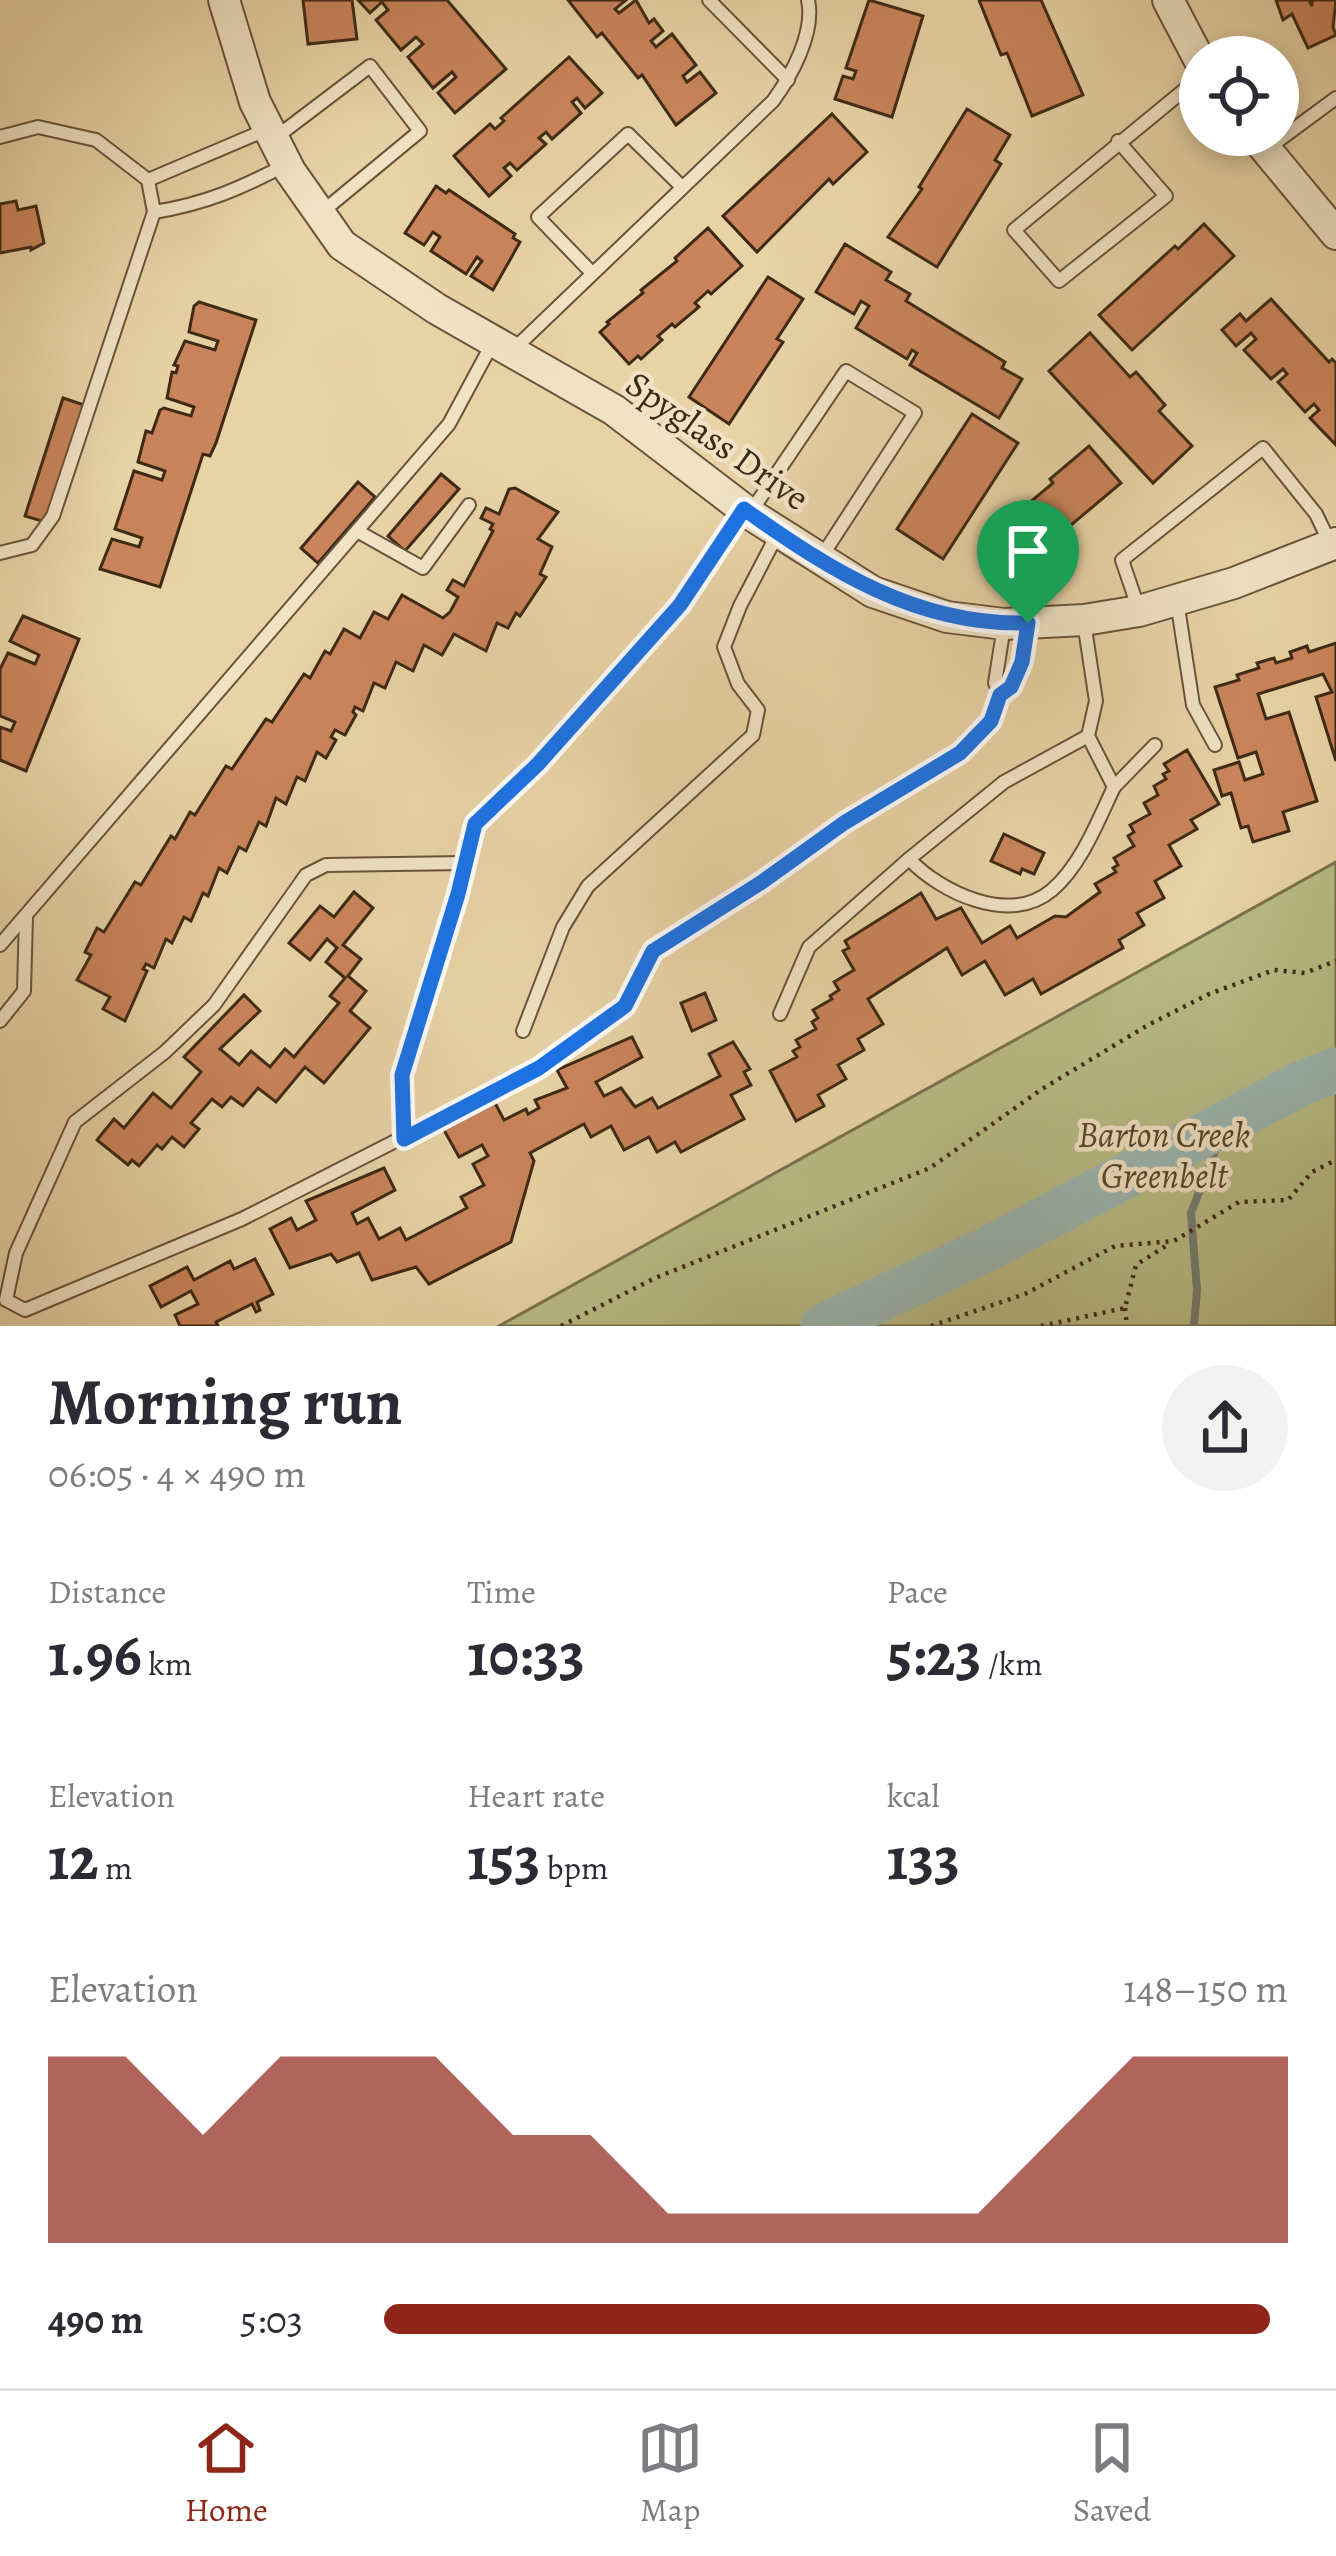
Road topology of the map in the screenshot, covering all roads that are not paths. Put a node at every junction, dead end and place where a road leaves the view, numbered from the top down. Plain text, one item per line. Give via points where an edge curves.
1 (224, 0) edge
2 (710, 0) edge
3 (808, 0) edge
4 (1168, 0) edge
5 (1187, 36) edge
6 (788, 80) junction
7 (1179, 93) edge
8 (1336, 98) edge
9 (1299, 119) edge
10 (0, 137) edge
11 (1118, 140) junction
12 (277, 144) junction
13 (1272, 156) edge
14 (148, 180) junction
15 (682, 188) junction
16 (154, 212) junction
17 (320, 213) junction
18 (1336, 233) edge
19 (592, 273) junction
20 (501, 348) junction
21 (470, 505) dead end
22 (747, 512) junction
23 (357, 532) junction
24 (778, 532) junction
25 (1334, 545) edge
26 (0, 553) edge
27 (820, 558) junction
28 (1177, 600) junction
29 (1139, 611) junction
30 (1084, 620) junction
31 (1016, 624) junction
32 (1000, 695) junction
33 (1088, 736) junction
34 (1155, 745) dead end
35 (1215, 745) dead end
36 (1114, 787) junction
37 (909, 859) junction
38 (465, 863) junction
39 (26, 915) junction
40 (0, 945) edge
41 (779, 1014) dead end
42 (0, 1021) edge
43 (523, 1031) dead end
44 (404, 1139) junction

1 - 12 street, Spyglass Drive via 255,102
2 - 6 lane
3 - 6 lane via 812,16
4 - 5 street
6 - 15 lane
7 - 11 lane
8 - 9 lane
10 - 14 lane via 38,127 96,140
11 - 11 lane via 1013,230 1059,281 1166,196
12 - 14 lane
12 - 16 lane via 232,194
12 - 17 street, Spyglass Drive
12 - 17 lane via 370,66 420,131
13 - 18 street
14 - 16 lane
15 - 19 lane
15 - 19 lane via 628,134 538,217
16 - 26 lane via 53,516 32,545
17 - 20 street, Spyglass Drive via 342,245
19 - 20 lane
20 - 22 street, Spyglass Drive via 614,410
20 - 23 lane
21 - 23 lane via 423,568
22 - 24 street, Spyglass Drive
22 - 27 lane via 846,370 915,413
22 - 38 lane via 680,605 475,824
23 - 39 lane
24 - 27 street, Spyglass Drive
24 - 43 lane via 724,647 758,710 752,736 588,886 562,927
25 - 28 street, Spyglass Drive
25 - 29 lane via 1263,448 1122,560
27 - 31 street, Spyglass Drive via 873,592 946,617
28 - 29 street, Spyglass Drive
28 - 35 lane via 1193,705
29 - 30 street, Spyglass Drive
30 - 31 street, Spyglass Drive
30 - 33 lane via 1096,701
31 - 32 lane via 995,683
31 - 32 lane via 1022,662
32 - 44 lane via 991,721 960,753 653,951 625,1006 539,1068
33 - 36 lane
33 - 37 lane via 1004,782
34 - 36 lane
36 - 37 lane via 1051,892 1016,906 978,901 927,878
37 - 41 lane via 809,947
38 - 44 lane via 402,1075
38 - 44 lane via 326,865 306,875 214,1006 75,1122 16,1253 6,1300 26,1310 242,1219
39 - 40 lane
39 - 42 lane via 24,991

